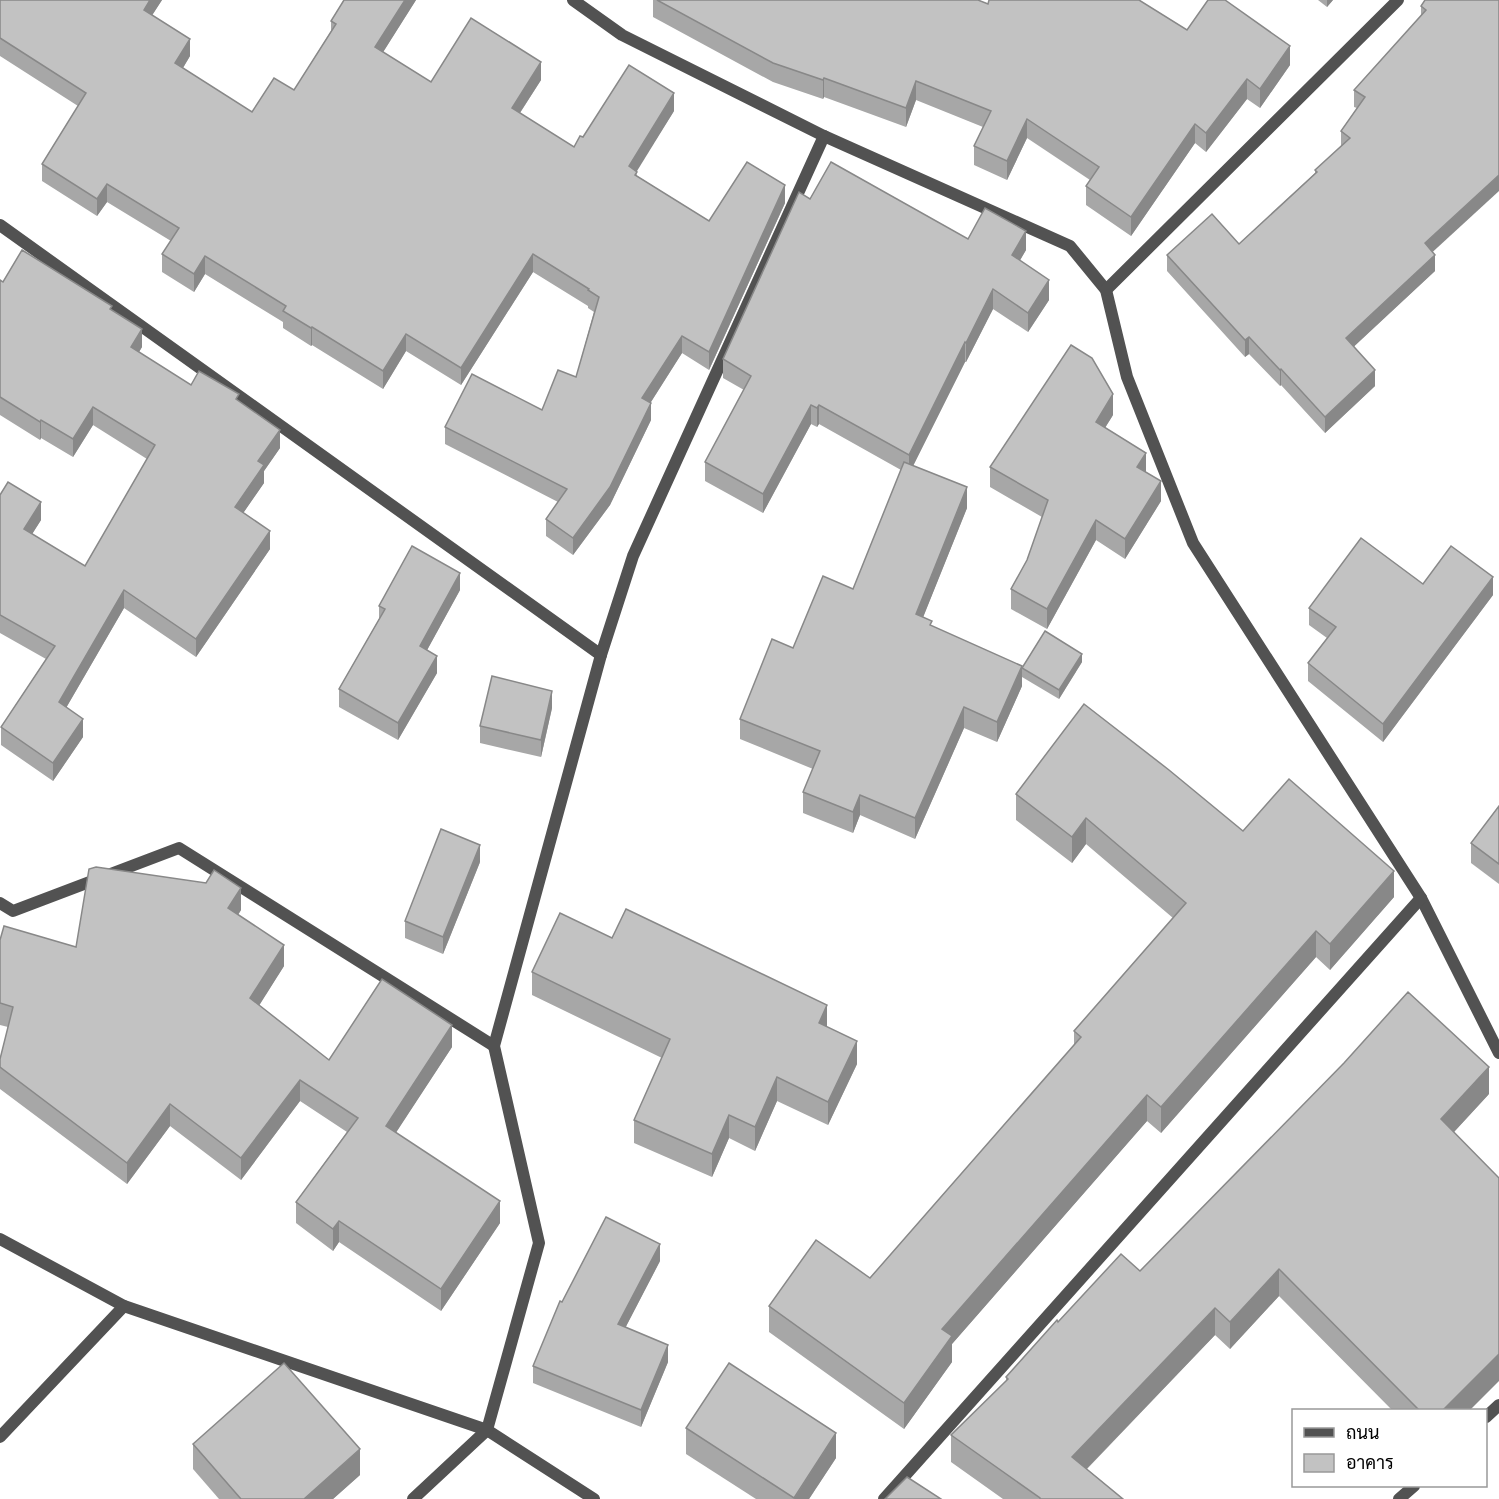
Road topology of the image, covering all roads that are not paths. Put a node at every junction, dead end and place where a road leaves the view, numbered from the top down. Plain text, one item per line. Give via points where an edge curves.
1 (573, 0) edge
2 (1398, 0) edge
3 (824, 136) junction
4 (0, 225) edge
5 (1106, 290) junction
6 (601, 655) junction
7 (1421, 898) junction
8 (0, 903) edge
9 (494, 1046) junction
10 (1499, 1053) edge
11 (0, 1239) edge
12 (124, 1305) junction
13 (1499, 1405) edge
14 (1487, 1415) edge
15 (487, 1430) junction
16 (0, 1437) edge
17 (1412, 1487) edge
18 (413, 1499) edge
19 (594, 1499) edge
20 (884, 1499) edge
21 (1399, 1499) edge

1 - 3 street via 622,35
2 - 5 street
3 - 5 street via 1070,246
3 - 6 street via 633,556
4 - 6 street
5 - 7 street via 1127,377 1193,543
6 - 9 street
7 - 10 street
7 - 20 street
8 - 9 street via 13,911 179,848
9 - 15 street via 539,1243
11 - 12 street
12 - 15 street
12 - 16 street
13 - 14 street
15 - 18 street
15 - 19 street
17 - 21 street

